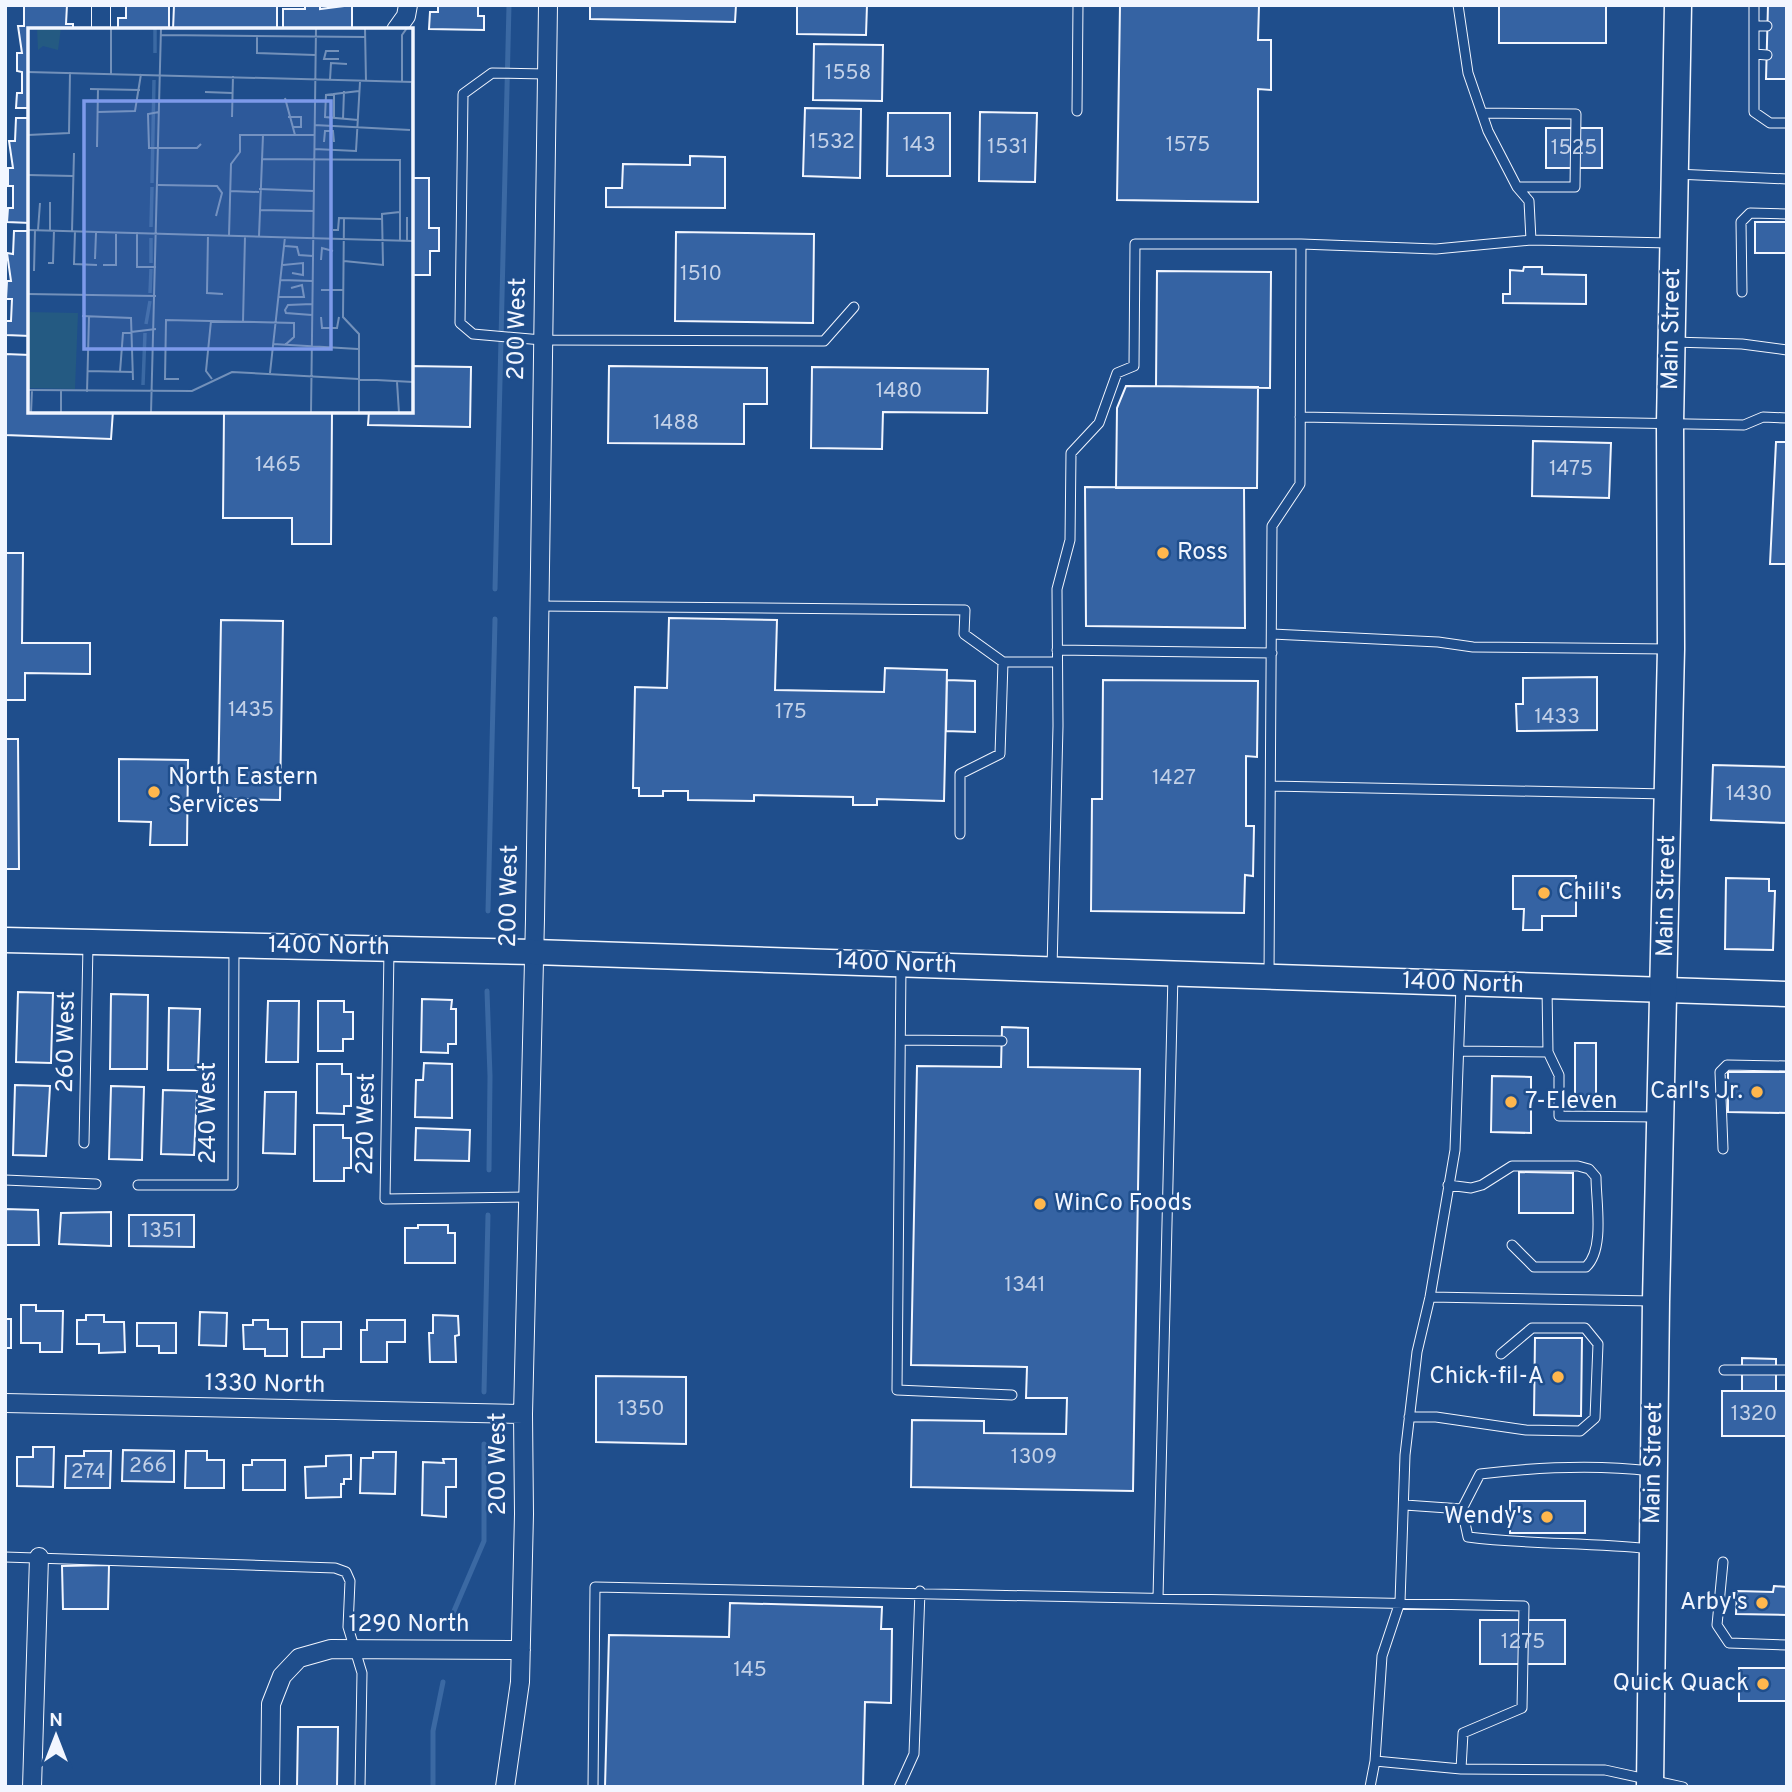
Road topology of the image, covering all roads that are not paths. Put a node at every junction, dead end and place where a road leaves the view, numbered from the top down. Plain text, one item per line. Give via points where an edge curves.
1 (101, 5) edge
2 (408, 5) edge
3 (548, 5) edge
4 (1078, 5) edge
5 (1458, 5) edge
6 (1678, 5) edge
7 (1754, 5) edge
8 (1754, 26) junction
9 (1767, 26) dead end
10 (100, 28) edge
11 (397, 28) edge
12 (1754, 54) junction
13 (1767, 55) dead end
14 (546, 74) junction
15 (1077, 111) dead end
16 (1482, 113) junction
17 (1787, 123) edge
18 (1674, 174) junction
19 (1787, 179) edge
20 (1517, 187) junction
21 (1787, 214) edge
22 (1531, 240) junction
23 (1673, 243) junction
24 (1301, 244) junction
25 (1742, 292) dead end
26 (854, 307) dead end
27 (542, 340) junction
28 (1673, 342) junction
29 (1787, 350) edge
30 (1300, 417) junction
31 (1787, 418) edge
32 (1671, 424) junction
33 (539, 606) junction
34 (1272, 634) junction
35 (1671, 649) junction
36 (1057, 650) junction
37 (1272, 653) junction
38 (1003, 662) junction
39 (1057, 662) junction
40 (1271, 786) junction
41 (1668, 794) junction
42 (960, 834) dead end
43 (5, 940) edge
44 (88, 942) junction
45 (234, 945) junction
46 (389, 949) junction
47 (534, 952) junction
48 (901, 964) junction
49 (1052, 970) junction
50 (1173, 974) junction
51 (1269, 977) junction
52 (1461, 984) junction
53 (1547, 987) junction
54 (1665, 991) junction
55 (1787, 994) edge
56 (901, 1041) junction
57 (1002, 1041) dead end
58 (1459, 1051) junction
59 (1548, 1052) junction
60 (1787, 1066) edge
61 (1662, 1117) junction
62 (84, 1143) dead end
63 (1723, 1149) dead end
64 (5, 1180) edge
65 (96, 1184) dead end
66 (138, 1185) dead end
67 (1448, 1185) junction
68 (528, 1197) junction
69 (1512, 1245) dead end
70 (1430, 1297) junction
71 (1656, 1301) junction
72 (1501, 1354) dead end
73 (1724, 1370) dead end
74 (1787, 1370) edge
75 (1012, 1395) dead end
76 (5, 1403) edge
77 (523, 1414) junction
78 (1409, 1417) junction
79 (1653, 1471) junction
80 (1405, 1505) junction
81 (1462, 1509) junction
82 (1653, 1549) junction
83 (5, 1556) edge
84 (39, 1557) junction
85 (1723, 1562) dead end
86 (920, 1591) junction
87 (1158, 1598) junction
88 (1400, 1602) junction
89 (1787, 1645) edge
90 (356, 1649) junction
91 (521, 1650) junction
92 (1375, 1761) junction
93 (1461, 1769) junction
94 (1650, 1783) edge
95 (32, 1787) edge
96 (270, 1787) edge
97 (360, 1787) edge
98 (505, 1787) edge
99 (593, 1787) edge
100 (899, 1787) edge
101 (1370, 1787) edge
102 (1683, 1787) edge

1 - 10 street
2 - 11 street
3 - 14 street, 200 West
4 - 15 lane
5 - 16 lane via 1468,73
6 - 18 main road, Main Street
7 - 8 lane
8 - 9 lane
8 - 12 lane
12 - 13 lane
12 - 17 lane via 1754,112 1770,123
14 - 27 street, 200 West
14 - 27 lane via 492,73 463,94 460,323 473,334
16 - 20 lane
16 - 20 lane via 1576,114 1574,187
18 - 19 lane
18 - 23 main road, Main Street
20 - 22 lane via 1529,201
21 - 25 lane via 1750,214 1741,222
22 - 23 lane
22 - 24 lane via 1436,249
23 - 28 main road, Main Street
24 - 30 lane
24 - 36 lane via 1135,244 1134,366 1117,373 1099,423 1071,453 1070,540 1057,589
26 - 27 lane via 824,341
27 - 33 street, 200 West
28 - 29 lane
28 - 32 main road, Main Street
30 - 32 lane
30 - 34 lane via 1300,484 1272,526
31 - 32 lane via 1763,417 1744,425
32 - 35 main road, Main Street
33 - 38 lane via 965,610 964,634
33 - 47 street, 200 West
34 - 35 lane via 1438,642 1473,648
34 - 37 lane
35 - 41 main road, Main Street
36 - 37 lane
36 - 39 lane
37 - 40 lane
38 - 39 lane
38 - 42 lane via 1000,754 960,774
39 - 49 lane
40 - 41 lane
40 - 51 lane
41 - 54 main road, Main Street
43 - 44 main road, 1400 North
44 - 45 main road, 1400 North
44 - 62 lane, 260 West
45 - 46 main road, 1400 North
45 - 66 lane, 240 West via 233,1185
46 - 47 main road, 1400 North
46 - 68 lane, 220 West via 385,1199
47 - 48 main road, 1400 North
47 - 68 street, 200 West
48 - 49 main road, 1400 North
48 - 56 lane
49 - 50 main road, 1400 North
50 - 51 main road, 1400 North
50 - 87 lane
51 - 52 main road, 1400 North
52 - 53 main road, 1400 North
52 - 58 lane
53 - 54 main road, 1400 North
53 - 59 lane
54 - 55 main road, 1400 North
54 - 61 main road, Main Street
56 - 57 lane
56 - 75 lane via 897,1390
58 - 59 lane
58 - 67 lane via 1455,1150
59 - 61 lane via 1559,1075 1559,1116
60 - 63 lane via 1727,1065 1720,1072
61 - 71 main road, Main Street
64 - 65 lane
67 - 69 lane via 1482,1185 1512,1166 1589,1169 1596,1177 1596,1249 1586,1267 1534,1267
67 - 70 lane
68 - 77 street, 200 West
70 - 71 lane
70 - 78 lane
71 - 79 main road, Main Street
72 - 78 lane via 1532,1328 1585,1328 1598,1344 1595,1418 1580,1431
73 - 74 lane
76 - 77 street, 1330 North
77 - 91 street, 200 West
78 - 80 lane
79 - 81 lane via 1548,1466 1480,1475
79 - 82 main road, Main Street
80 - 81 lane
80 - 88 lane
81 - 82 lane via 1468,1537 1521,1544
82 - 94 main road, Main Street
83 - 84 lane
84 - 90 lane via 335,1568 346,1572 350,1581 348,1627
84 - 95 street
85 - 89 lane via 1717,1625 1728,1643
86 - 87 lane
86 - 99 lane via 595,1587
86 - 100 lane via 914,1754
87 - 88 lane
88 - 92 lane via 1382,1656
88 - 93 lane via 1524,1606 1522,1708 1463,1733
90 - 91 street, 1290 North
90 - 96 street, 1290 North via 331,1649 299,1658 282,1676 271,1704
90 - 97 lane via 362,1673
91 - 98 street, 200 West
92 - 93 lane
92 - 101 lane
93 - 94 lane via 1605,1770
94 - 102 lane

